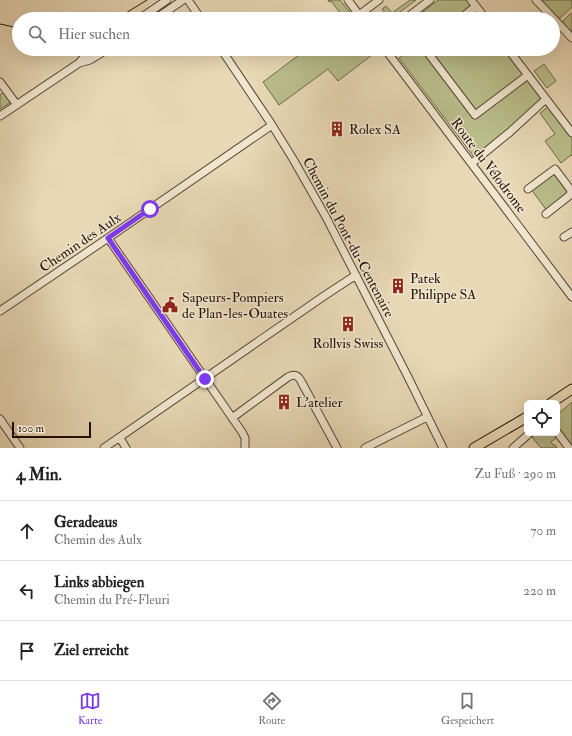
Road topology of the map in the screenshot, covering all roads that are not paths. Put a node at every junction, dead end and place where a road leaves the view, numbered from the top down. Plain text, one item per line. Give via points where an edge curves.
1 (168, 0) edge
2 (188, 0) edge
3 (348, 0) edge
4 (379, 0) edge
5 (430, 0) edge
6 (472, 0) edge
7 (536, 0) edge
8 (180, 1) edge
9 (476, 6) junction
10 (150, 12) edge
11 (165, 12) edge
12 (196, 12) edge
13 (356, 12) edge
14 (366, 12) edge
15 (414, 12) edge
16 (469, 12) edge
17 (481, 12) edge
18 (547, 12) edge
19 (560, 25) edge
20 (572, 38) edge
21 (85, 56) edge
22 (97, 56) edge
23 (226, 56) edge
24 (390, 56) edge
25 (430, 56) edge
26 (513, 56) edge
27 (79, 63) junction
28 (528, 75) junction
29 (0, 82) edge
30 (546, 99) junction
31 (17, 104) junction
32 (0, 116) edge
33 (272, 125) junction
34 (572, 133) edge
35 (472, 163) junction
36 (528, 189) dead end
37 (546, 214) dead end
38 (572, 232) edge
39 (564, 237) dead end
40 (108, 238) junction
41 (356, 275) junction
42 (572, 297) edge
43 (0, 311) edge
44 (205, 379) junction
45 (572, 389) edge
46 (556, 400) edge
47 (427, 417) junction
48 (232, 418) junction
49 (524, 419) edge
50 (0, 420) edge
51 (527, 436) edge
52 (560, 436) edge
53 (120, 438) junction
54 (443, 447) edge
55 (20, 448) edge
56 (104, 448) edge
57 (126, 448) edge
58 (245, 448) edge
59 (337, 448) edge
60 (365, 448) edge
61 (474, 448) edge
62 (513, 448) edge
63 (569, 448) edge

1 - 10 street
2 - 12 street
3 - 13 street
4 - 14 street
5 - 15 street
6 - 9 street
7 - 18 street
8 - 11 street
9 - 16 street
9 - 17 street
19 - 20 street
21 - 27 street
22 - 27 street
23 - 33 street, Chemin du Pont-du-Centenaire
24 - 35 street, Route du Vélodrome
25 - 28 street via 475,115
26 - 28 street
27 - 31 street
28 - 30 street
29 - 31 street
30 - 34 street
30 - 35 street
31 - 32 street
33 - 40 street, Chemin des Aulx
33 - 41 street, Chemin du Pont-du-Centenaire
35 - 42 street, Route du Vélodrome
36 - 37 street via 555,170 570,189 570,195
38 - 39 street
40 - 43 street, Chemin des Aulx
40 - 44 street
41 - 44 street
41 - 47 street, Chemin du Pont-du-Centenaire
44 - 48 street
44 - 53 street
45 - 46 main road
47 - 54 street, Chemin du Pont-du-Centenaire
47 - 60 street
48 - 58 street via 244,434
48 - 59 street via 291,375 297,375
49 - 61 main road
50 - 55 street
51 - 62 street
52 - 63 street
53 - 56 street
53 - 57 street

